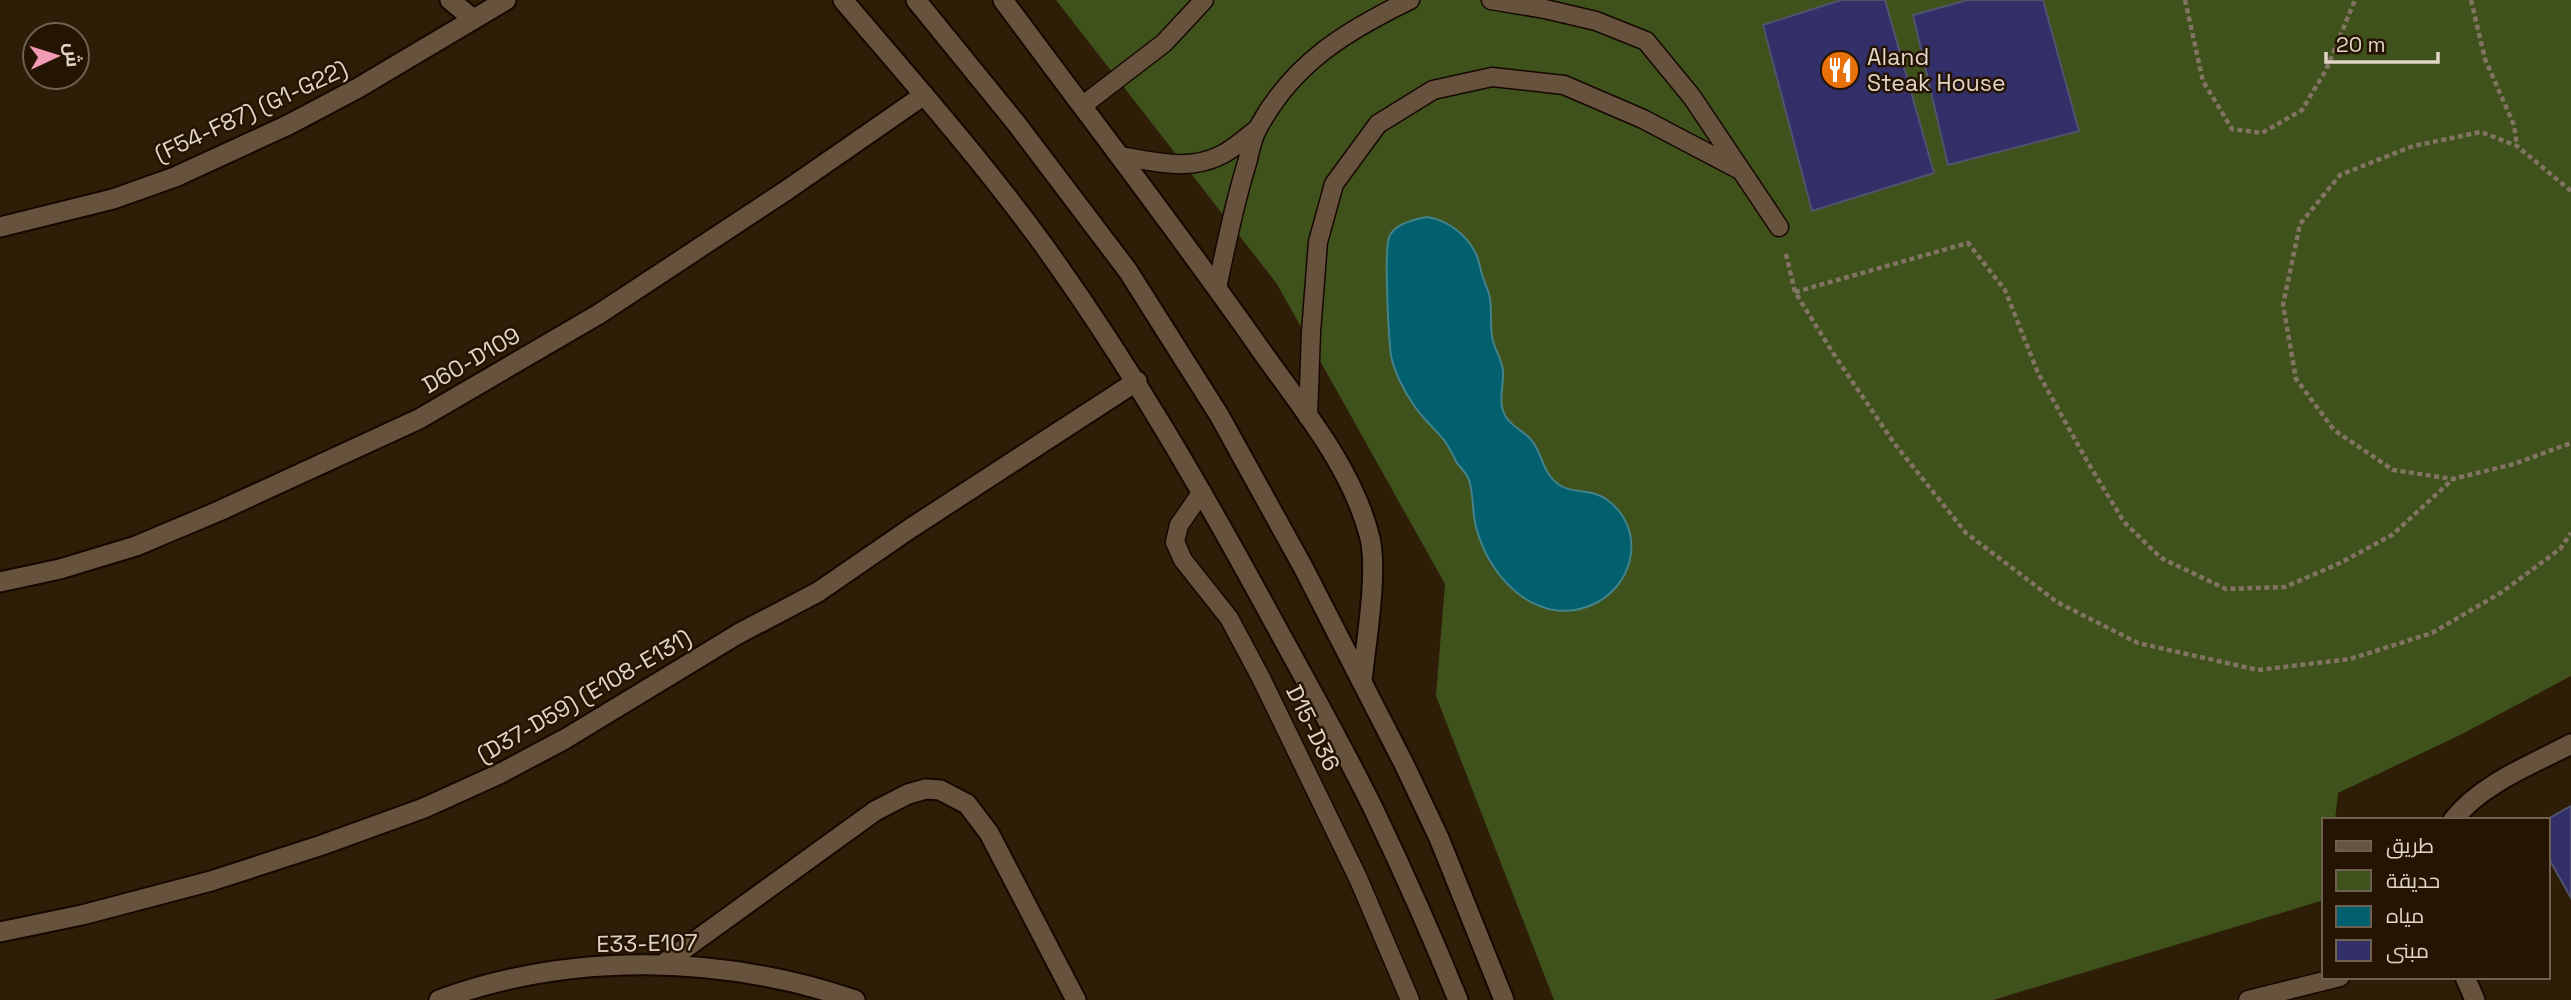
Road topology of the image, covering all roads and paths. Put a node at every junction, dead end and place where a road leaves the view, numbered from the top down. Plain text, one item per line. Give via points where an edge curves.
1 (450, 0) edge
2 (506, 0) edge
3 (843, 0) edge
4 (916, 0) edge
5 (1003, 0) edge
6 (1204, 0) edge
7 (1410, 0) edge
8 (1491, 0) edge
9 (2185, 0) edge
10 (2355, 0) edge
11 (2472, 0) edge
12 (1018, 10) edge
13 (473, 19) junction
14 (924, 95) junction
15 (1082, 106) junction
16 (1256, 130) junction
17 (2517, 146) junction
18 (1119, 156) junction
19 (1740, 170) junction
20 (2571, 191) edge
21 (0, 227) edge
22 (1779, 227) joint
23 (1217, 288) junction
24 (1795, 292) junction
25 (1137, 381) junction
26 (1308, 417) junction
27 (2571, 443) edge
28 (2453, 479) junction
29 (1202, 492) junction
30 (2571, 533) edge
31 (0, 582) edge
32 (1362, 681) junction
33 (2571, 744) edge
34 (2455, 818) edge
35 (0, 932) edge
36 (662, 965) junction
37 (2332, 979) edge
38 (2466, 979) edge
39 (439, 1000) edge
40 (855, 1000) edge
41 (1076, 1000) edge
42 (1410, 1000) edge
43 (1458, 1000) edge
44 (1504, 1000) edge
45 (2248, 1000) edge
46 (2475, 1000) edge

1 - 13 street
2 - 13 street, (F54-F87) (G1-G22)
3 - 14 street
4 - 32 street via 1016,122 1135,283 1219,415
5 - 12 street
6 - 15 lane via 1164,43
7 - 16 lane via 1319,52 1278,97
8 - 19 lane via 1596,22 1646,41 1692,97
9 - 10 path via 2203,82 2232,129 2262,133 2302,110 2326,70
11 - 17 path via 2484,59 2514,125
12 - 15 street
13 - 21 street, (F54-F87) (G1-G22) via 347,94 175,177 113,199
14 - 25 street via 1042,244
14 - 31 street, D60-D109 via 599,314 419,419 136,546
15 - 18 street
16 - 18 lane via 1221,155 1187,165
16 - 23 lane
17 - 20 path
17 - 28 path via 2482,132 2413,146 2340,175 2300,224 2283,305 2295,379 2334,430 2393,470
18 - 23 street
19 - 22 lane
19 - 26 lane via 1643,119 1564,85 1492,77 1433,90 1378,124 1334,184 1318,242
22 - 24 path
23 - 26 street
24 - 28 path via 1968,243 2005,290 2038,373 2124,522 2161,558 2225,589 2285,587 2340,563 2392,535
24 - 30 path via 1894,443 1966,533 2057,602 2138,643 2258,670 2350,659 2432,633 2502,592 2560,549
25 - 29 street
25 - 35 street, (D37-D59) (E108-E131) via 818,592 499,774 424,808 223,877
26 - 32 street via 1357,497 1370,541 1372,585
27 - 28 path
29 - 42 lane, D15-D36 via 1179,525 1175,542 1183,560 1229,618 1261,678 1358,878
29 - 43 street via 1374,810
32 - 44 street via 1439,838
33 - 34 street via 2495,784
36 - 39 street, E33-E107 via 533,975
36 - 40 street, E33-E107 via 743,971
36 - 41 street via 875,811 908,794 940,790 967,804 989,833
37 - 45 lane
38 - 46 street

